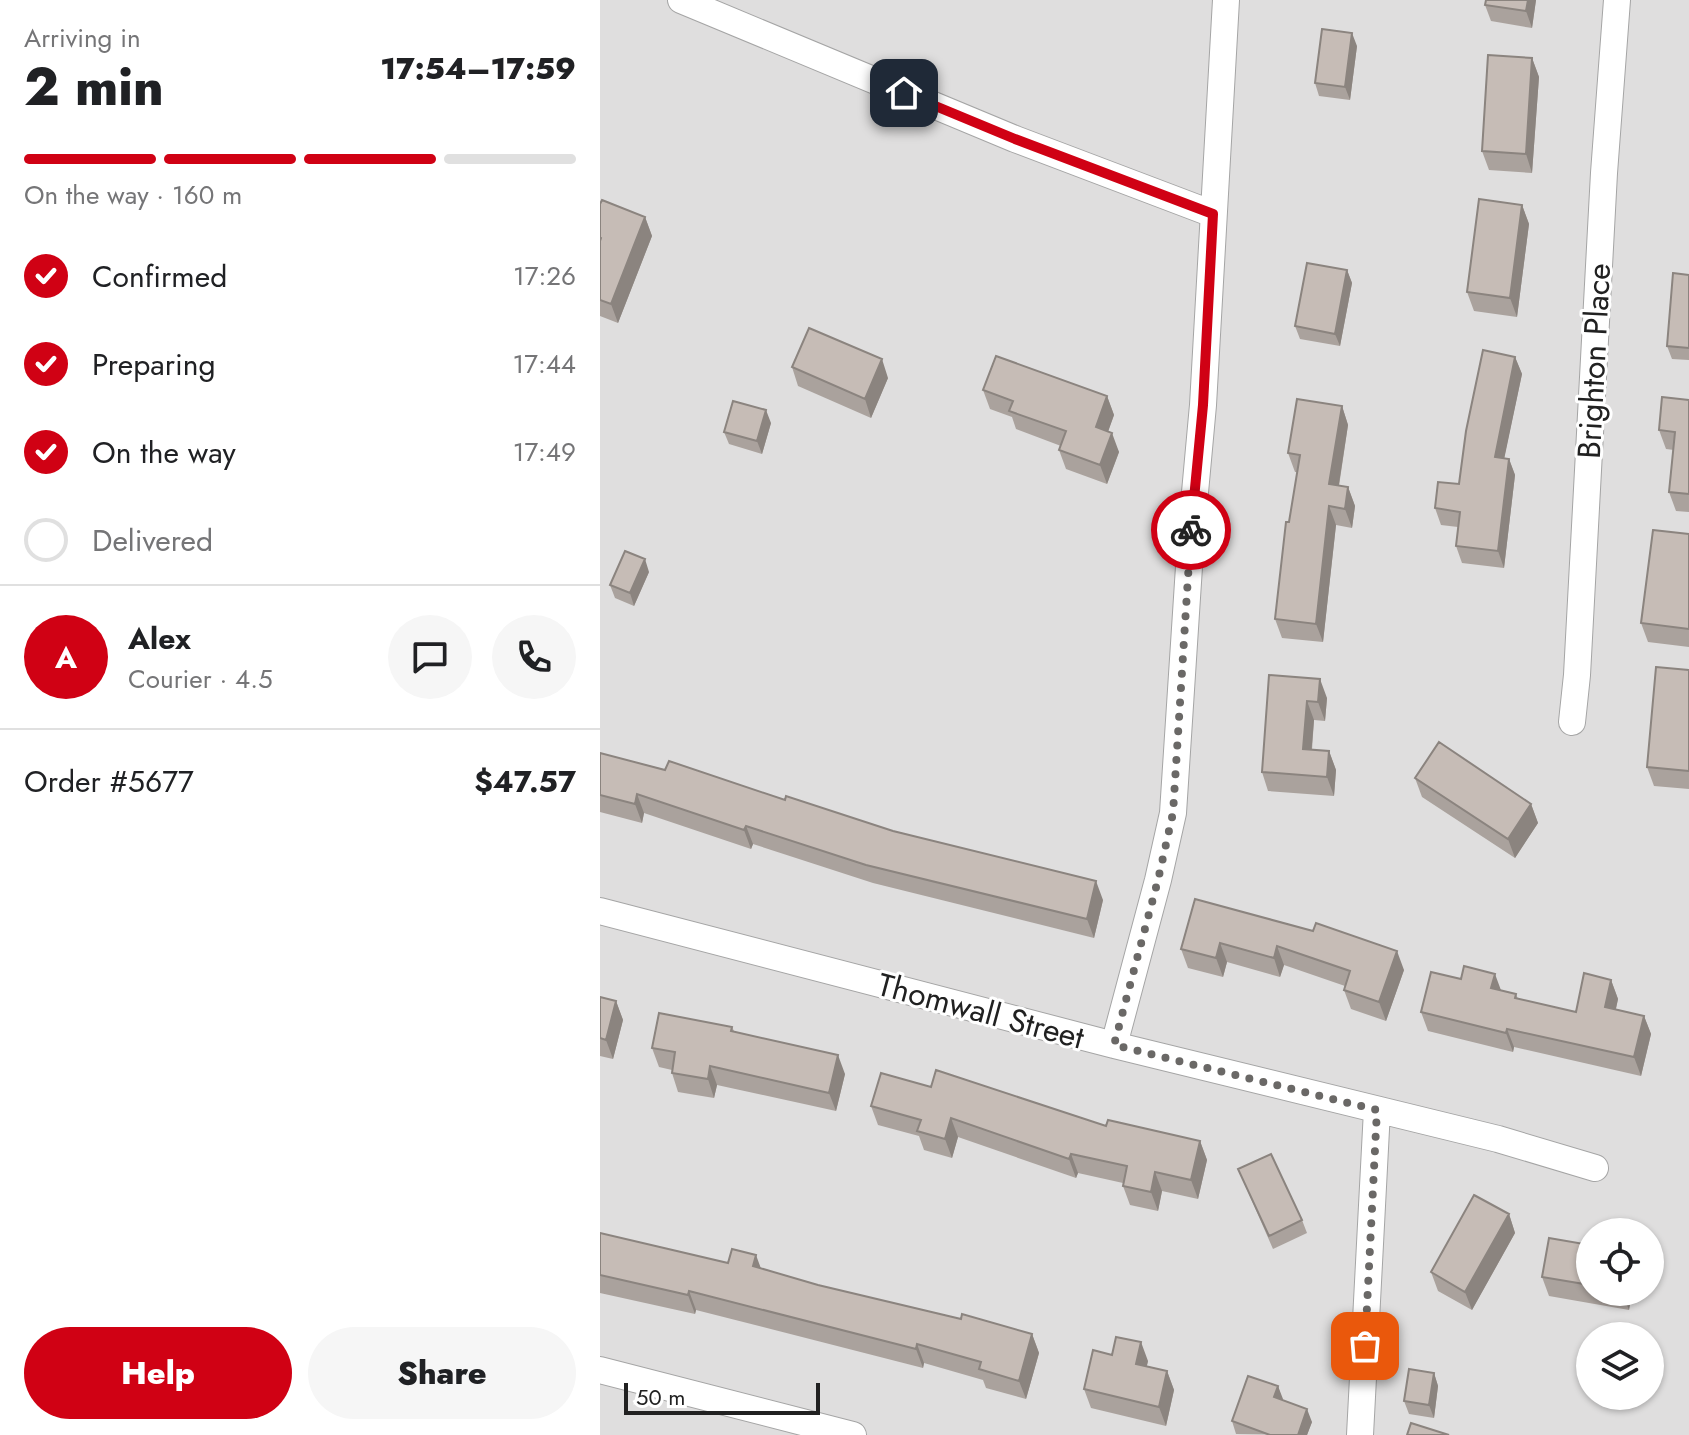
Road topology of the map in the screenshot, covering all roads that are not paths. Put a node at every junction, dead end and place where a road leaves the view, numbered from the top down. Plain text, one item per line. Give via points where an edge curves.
1 (681, 0) edge
2 (1226, 0) edge
3 (1617, 0) edge
4 (1213, 214) junction
5 (1572, 722) dead end
6 (600, 911) edge
7 (1114, 1045) junction
8 (1377, 1110) junction
9 (1595, 1168) dead end
10 (600, 1370) edge
11 (853, 1435) edge
12 (1360, 1435) edge

1 - 4 street via 1015,139
2 - 4 street
3 - 5 street, Brighton Place
4 - 7 street via 1173,813
6 - 7 street, Thomwall Street
7 - 8 street, Thomwall Street
8 - 9 street, Thomwall Street
8 - 12 street
10 - 11 street

